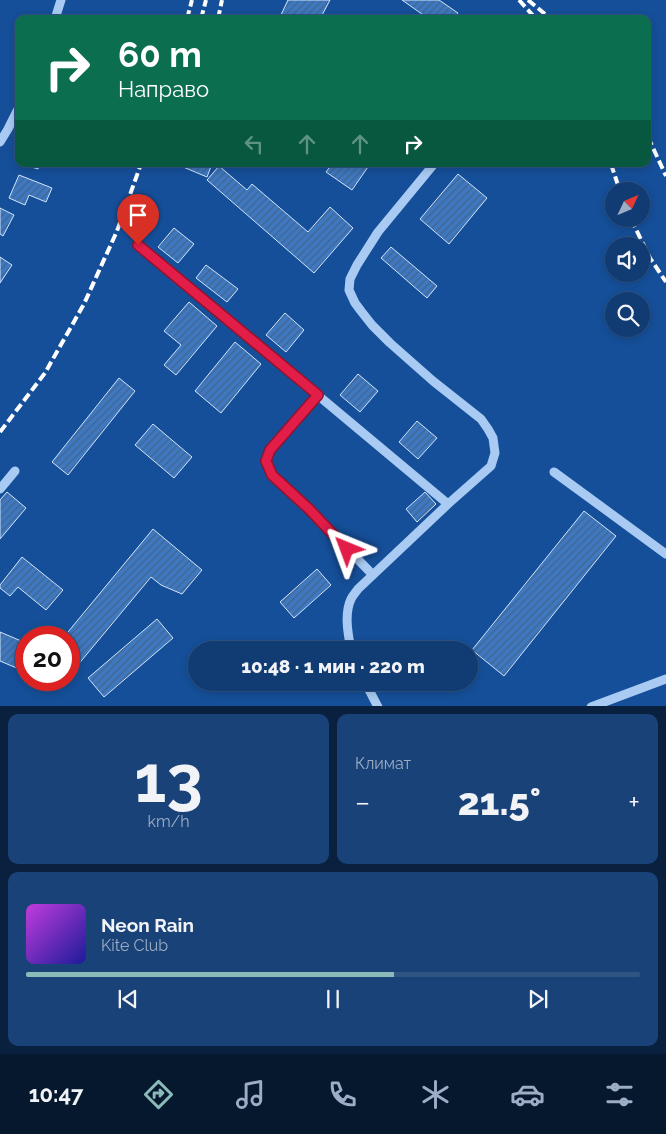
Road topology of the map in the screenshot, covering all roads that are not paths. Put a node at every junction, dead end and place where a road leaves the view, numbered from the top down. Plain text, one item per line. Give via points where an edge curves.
1 (61, 0) edge
2 (56, 15) edge
3 (15, 115) edge
4 (0, 142) edge
5 (432, 167) edge
6 (138, 245) dead end
7 (318, 395) junction
8 (15, 471) dead end
9 (554, 472) dead end
10 (0, 489) edge
11 (448, 504) junction
12 (666, 554) edge
13 (373, 575) junction
14 (349, 641) edge
15 (666, 679) edge
16 (370, 691) edge
17 (378, 706) edge
18 (591, 706) edge

1 - 2 street
3 - 4 street
5 - 11 street via 378,232 350,279 349,290 355,303 390,343 481,419 493,438 495,453 491,466
6 - 7 street
7 - 11 street
7 - 13 street via 270,450 266,461 272,475
8 - 10 street
9 - 12 street
11 - 13 street
13 - 14 street via 351,599
15 - 18 street
16 - 17 street

